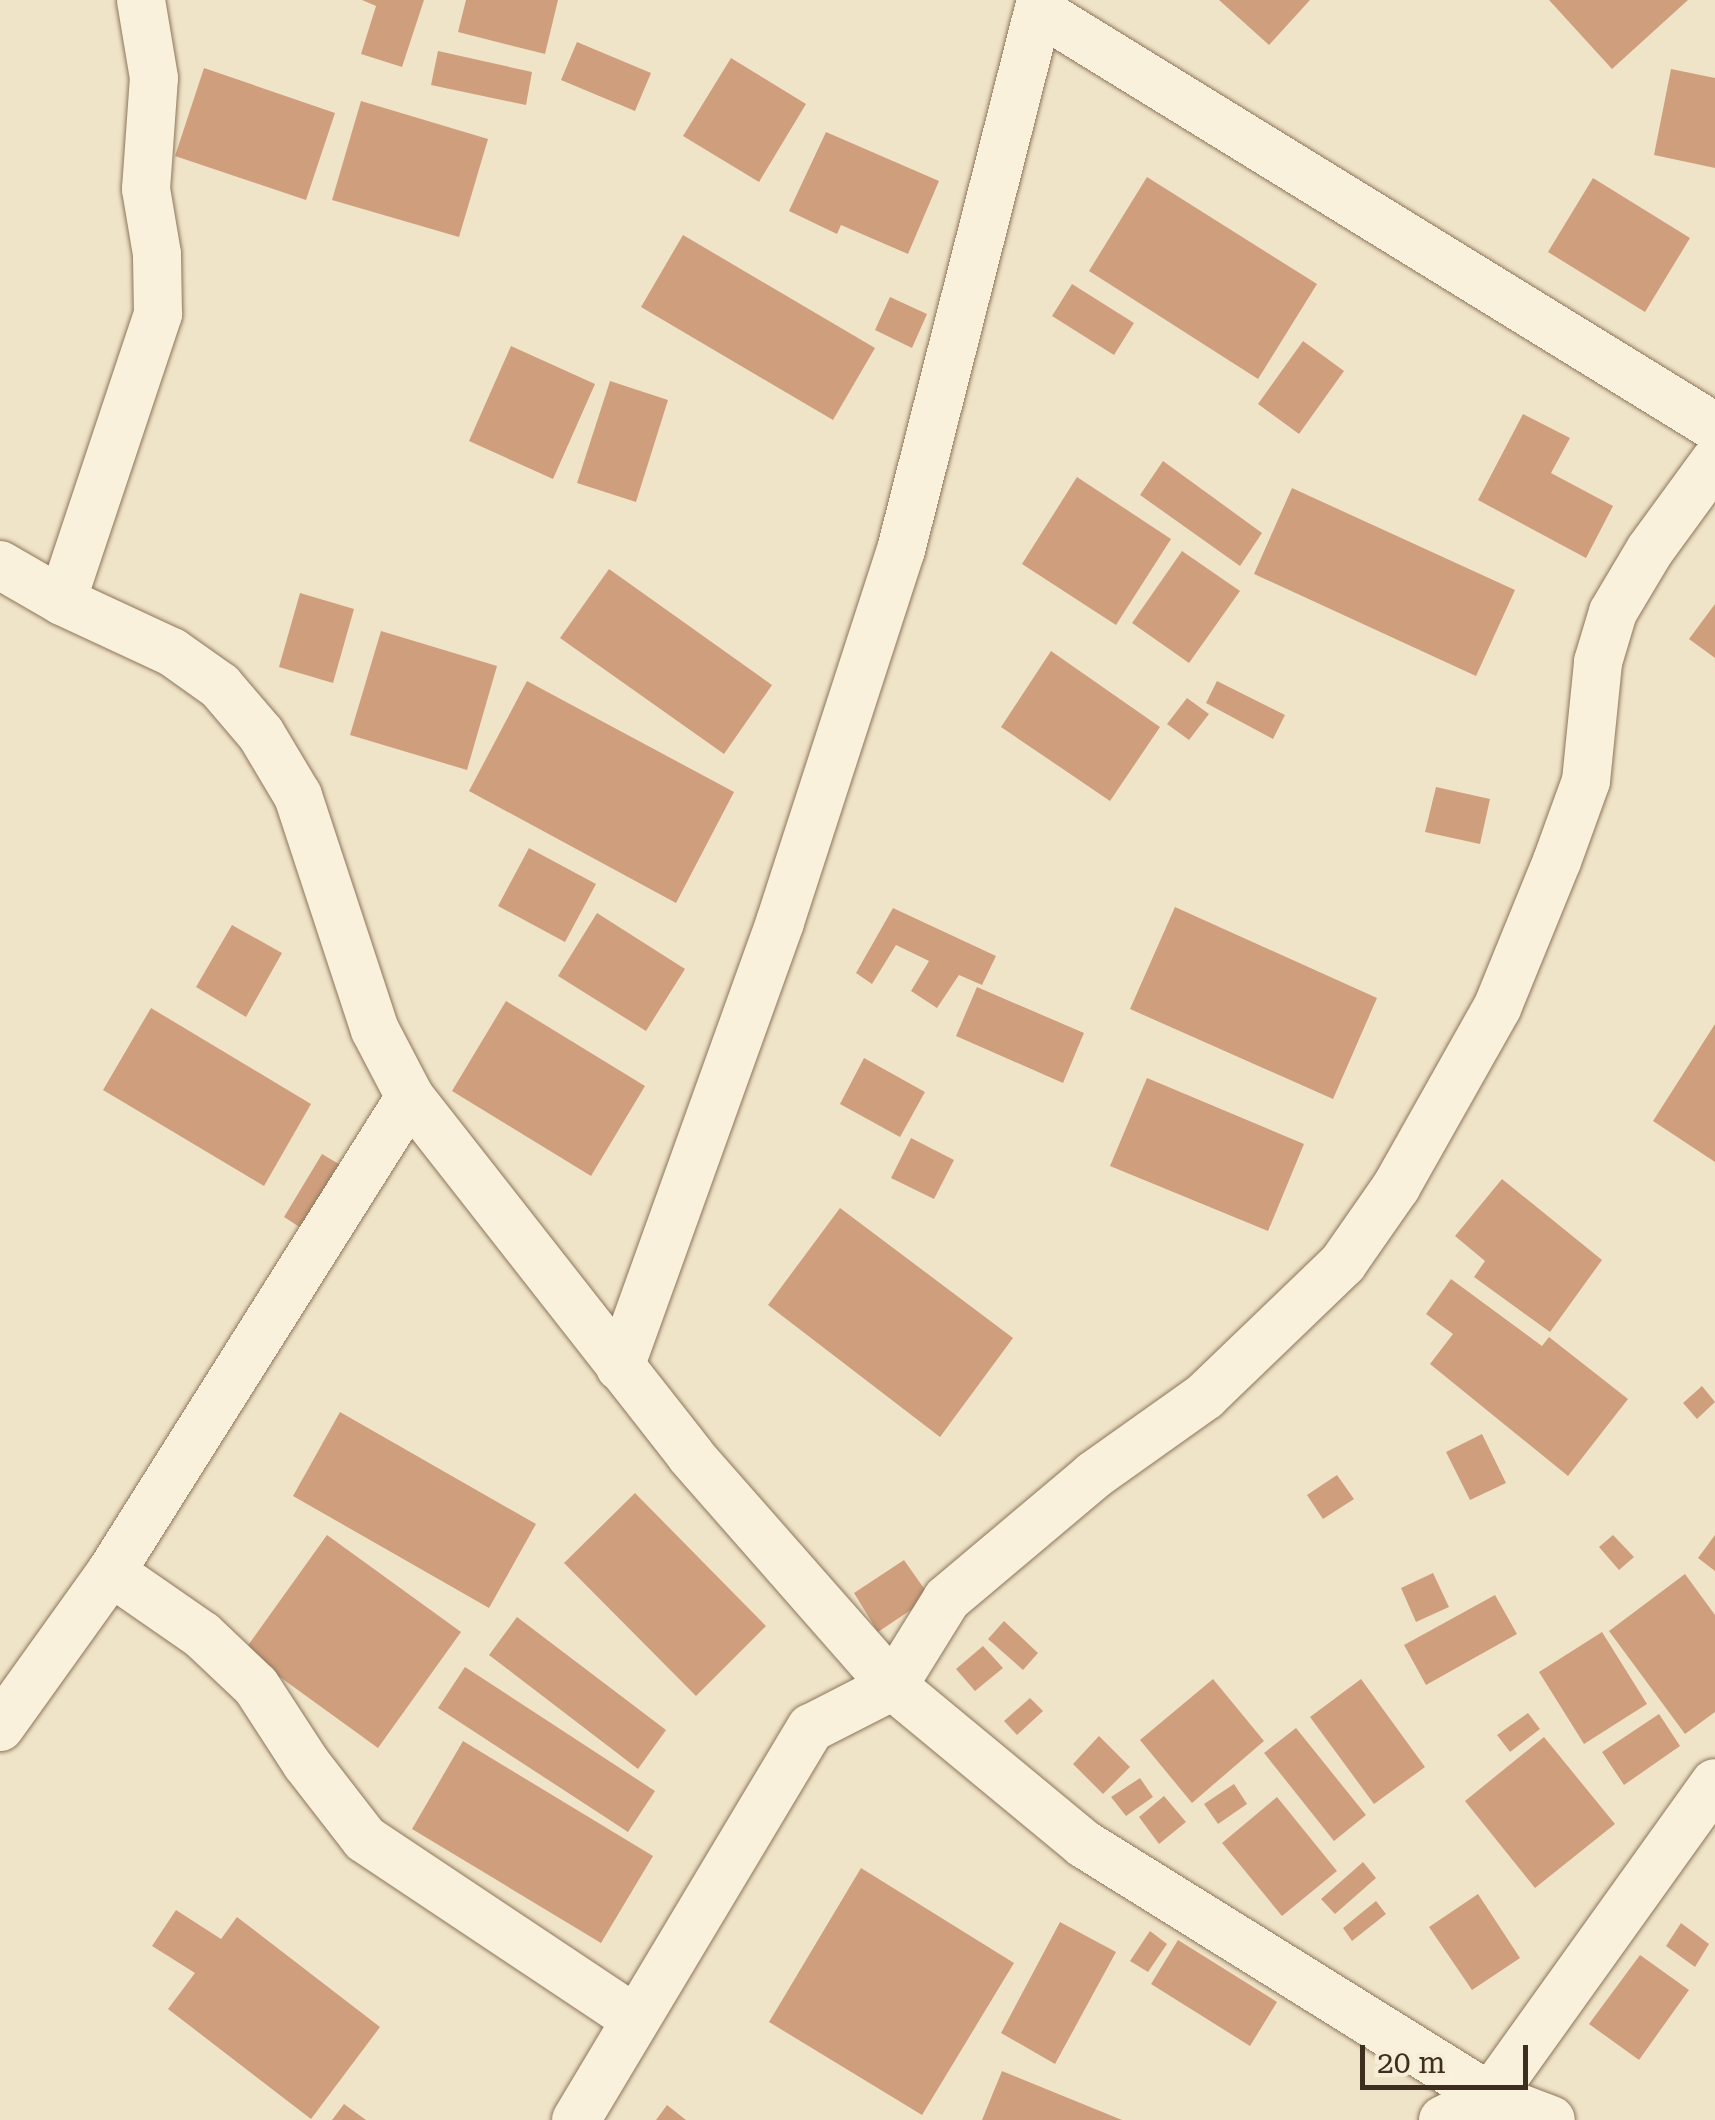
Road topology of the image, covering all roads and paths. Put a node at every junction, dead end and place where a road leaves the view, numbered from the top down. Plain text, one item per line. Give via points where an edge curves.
1 (141, 0) edge
2 (1040, 5) edge
3 (1715, 427) edge
4 (1715, 461) edge
5 (0, 566) edge
6 (62, 601) junction
7 (410, 1096) junction
8 (620, 1366) junction
9 (111, 1572) junction
10 (894, 1686) junction
11 (0, 1727) edge
12 (1715, 1783) edge
13 (635, 2019) junction
14 (1490, 2097) junction
15 (576, 2120) edge
16 (1443, 2120) edge
17 (1550, 2120) edge

1 - 6 street via 154,78 146,189 158,314
2 - 3 street
2 - 8 street via 901,550 780,922
4 - 10 street via 1613,612 1598,662 1586,781 1557,861 1497,1008 1396,1187 1343,1263 1218,1383 947,1599
5 - 6 street
6 - 7 street via 172,652 220,686 261,734 298,796 374,1030
7 - 8 street
7 - 9 street
8 - 10 street
9 - 11 street
9 - 13 street via 202,1636 256,1686 365,1840
10 - 13 street via 811,1728
10 - 14 street via 1084,1844
12 - 14 street
13 - 15 street
14 - 16 street
14 - 17 street

